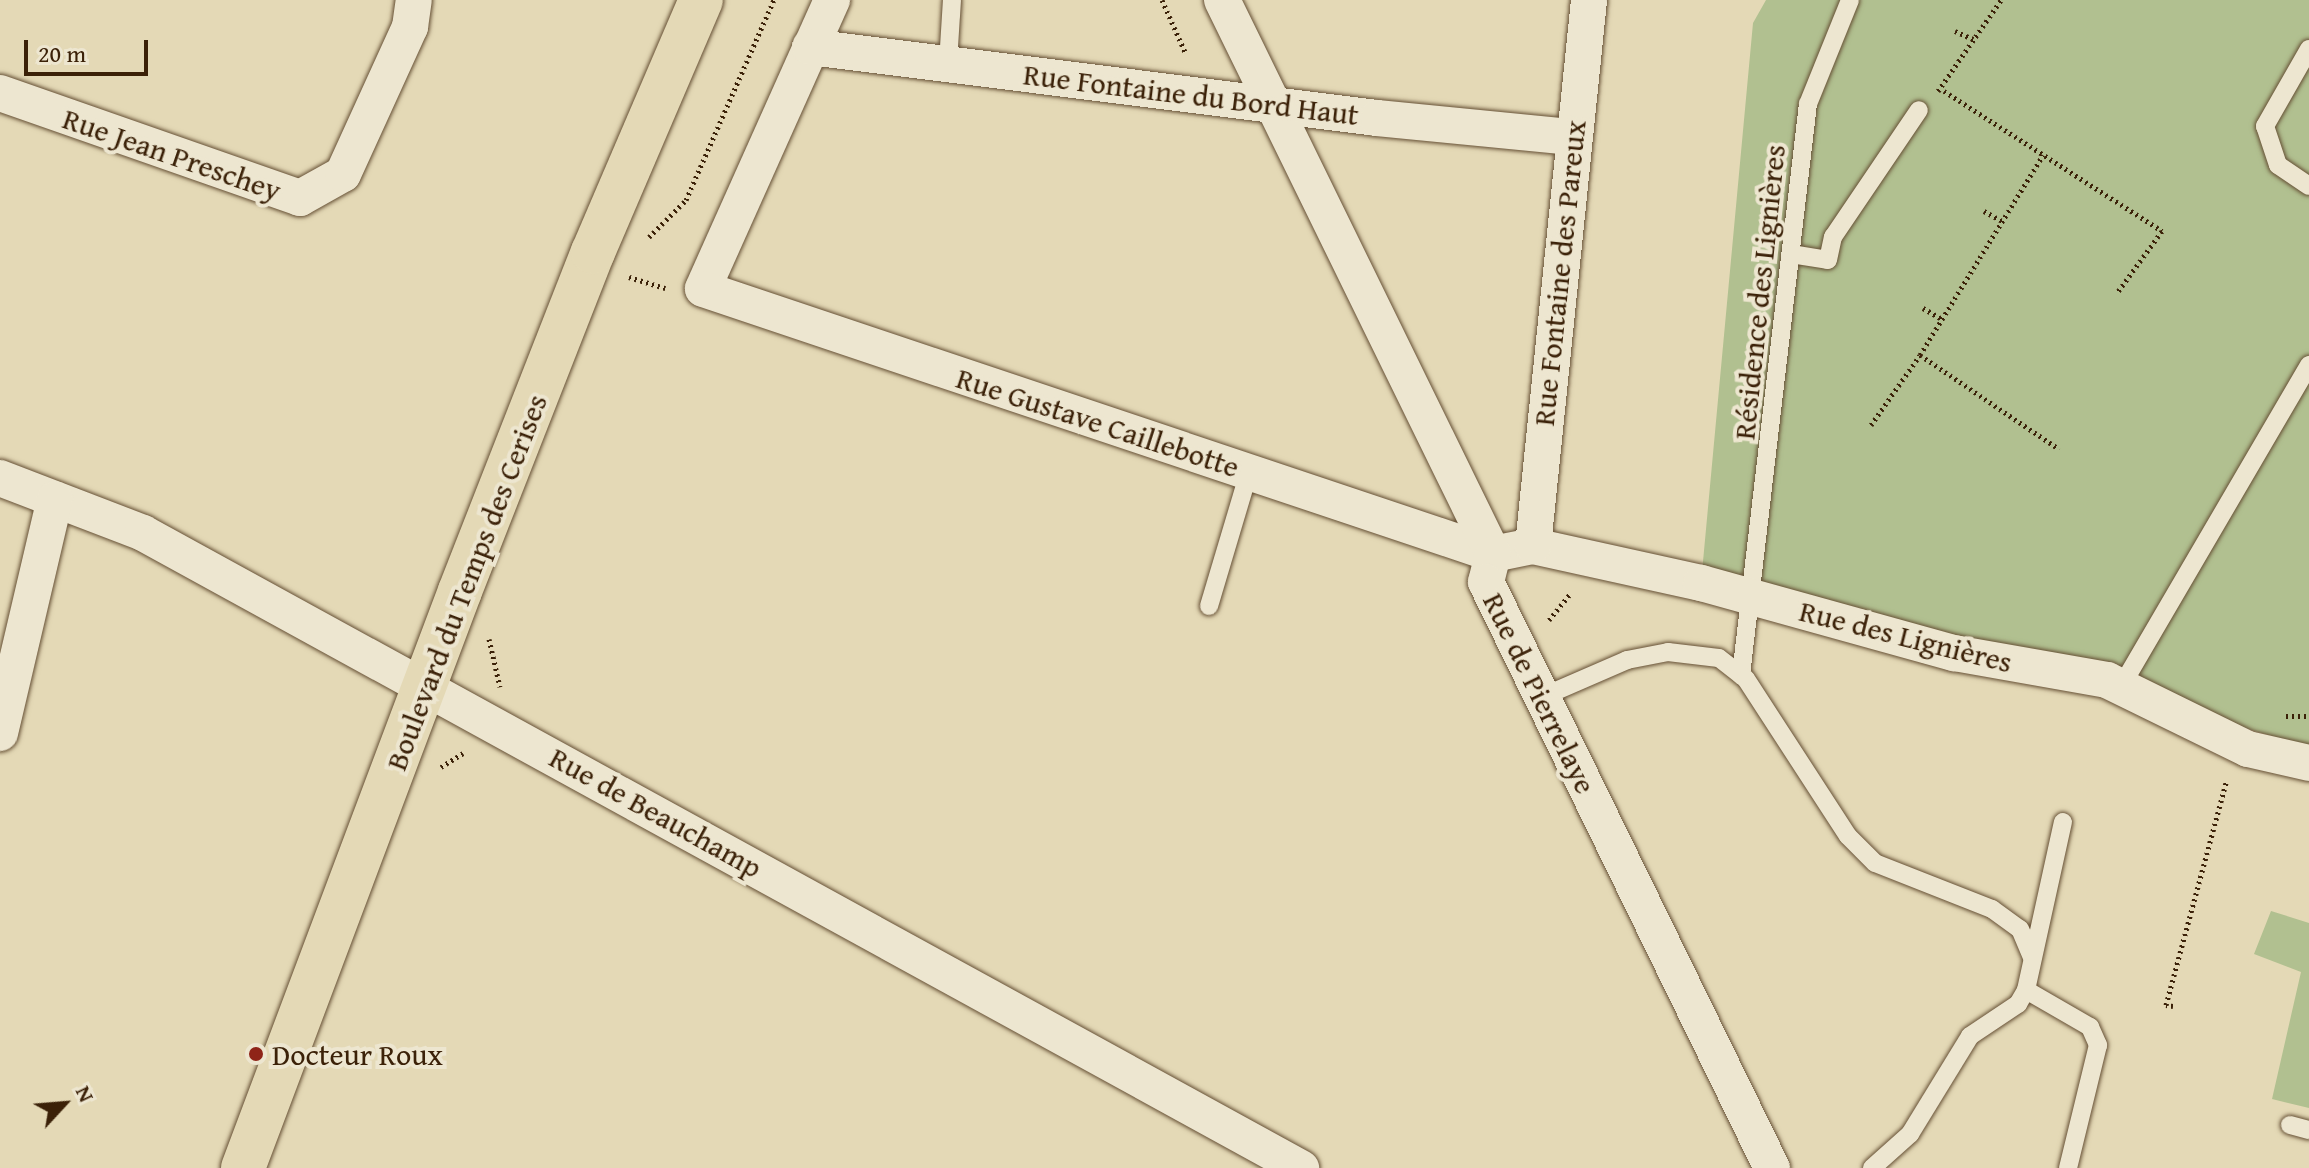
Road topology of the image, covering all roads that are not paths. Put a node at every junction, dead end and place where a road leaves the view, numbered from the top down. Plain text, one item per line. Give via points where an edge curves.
1 (414, 0) edge
2 (701, 0) edge
3 (832, 0) edge
4 (952, 0) edge
5 (1222, 0) edge
6 (1589, 0) edge
7 (1850, 0) edge
8 (810, 47) junction
9 (2309, 49) edge
10 (948, 63) junction
11 (0, 93) edge
12 (1272, 103) junction
13 (1919, 110) dead end
14 (1572, 137) junction
15 (2309, 186) edge
16 (1791, 254) junction
17 (2309, 365) edge
18 (1249, 472) junction
19 (0, 478) edge
20 (55, 499) junction
21 (1533, 546) junction
22 (1493, 554) junction
23 (1753, 597) junction
24 (1209, 606) dead end
25 (1741, 675) junction
26 (2107, 680) junction
27 (426, 687) junction
28 (1542, 697) junction
29 (0, 733) edge
30 (2309, 763) edge
31 (2063, 822) dead end
32 (2032, 957) junction
33 (2026, 990) junction
34 (2290, 1125) dead end
35 (2309, 1130) edge
36 (243, 1168) edge
37 (1301, 1168) edge
38 (1772, 1168) edge
39 (1872, 1168) edge
40 (2068, 1168) edge

1 - 11 street, Rue Jean Preschey via 410,27 343,174 300,198
2 - 27 main road, Boulevard du Temps des Cerises via 593,252
3 - 8 street
4 - 10 lane
5 - 12 street, Rue de Pierrelaye
6 - 14 street, Rue Fontaine des Pareux
7 - 16 lane, Résidence des Lignières via 1808,104
8 - 10 street, Rue Fontaine du Bord Haut
8 - 18 street, Rue Gustave Caillebotte via 703,289
9 - 15 lane via 2265,126 2278,165
10 - 12 street, Rue Fontaine du Bord Haut
12 - 14 street, Rue Fontaine du Bord Haut
12 - 22 street, Rue de Pierrelaye
13 - 16 lane via 1833,237 1828,260
14 - 21 street, Rue Fontaine des Pareux
16 - 23 lane, Résidence des Lignières
17 - 26 lane via 2125,680
18 - 22 street, Rue Gustave Caillebotte
18 - 24 lane
19 - 20 street, Rue de Beauchamp
20 - 27 street, Rue de Beauchamp via 143,533
20 - 29 street
21 - 22 street, Rue des Lignières
21 - 23 street, Rue des Lignières
22 - 28 street, Rue de Pierrelaye via 1486,582
23 - 25 lane, Résidence des Lignières
23 - 26 street, Rue des Lignières via 1954,653
25 - 28 lane via 1719,658 1668,652 1627,660
25 - 32 lane via 1848,836 1875,863 1992,909 2020,929
26 - 30 street, Rue des Lignières via 2248,749
27 - 36 main road, Boulevard du Temps des Cerises
27 - 37 street, Rue de Beauchamp
28 - 38 street, Rue de Pierrelaye
31 - 32 lane
32 - 33 lane
33 - 39 lane via 2018,1004 1970,1036 1910,1134
33 - 40 lane via 2090,1027 2098,1045
34 - 35 lane

